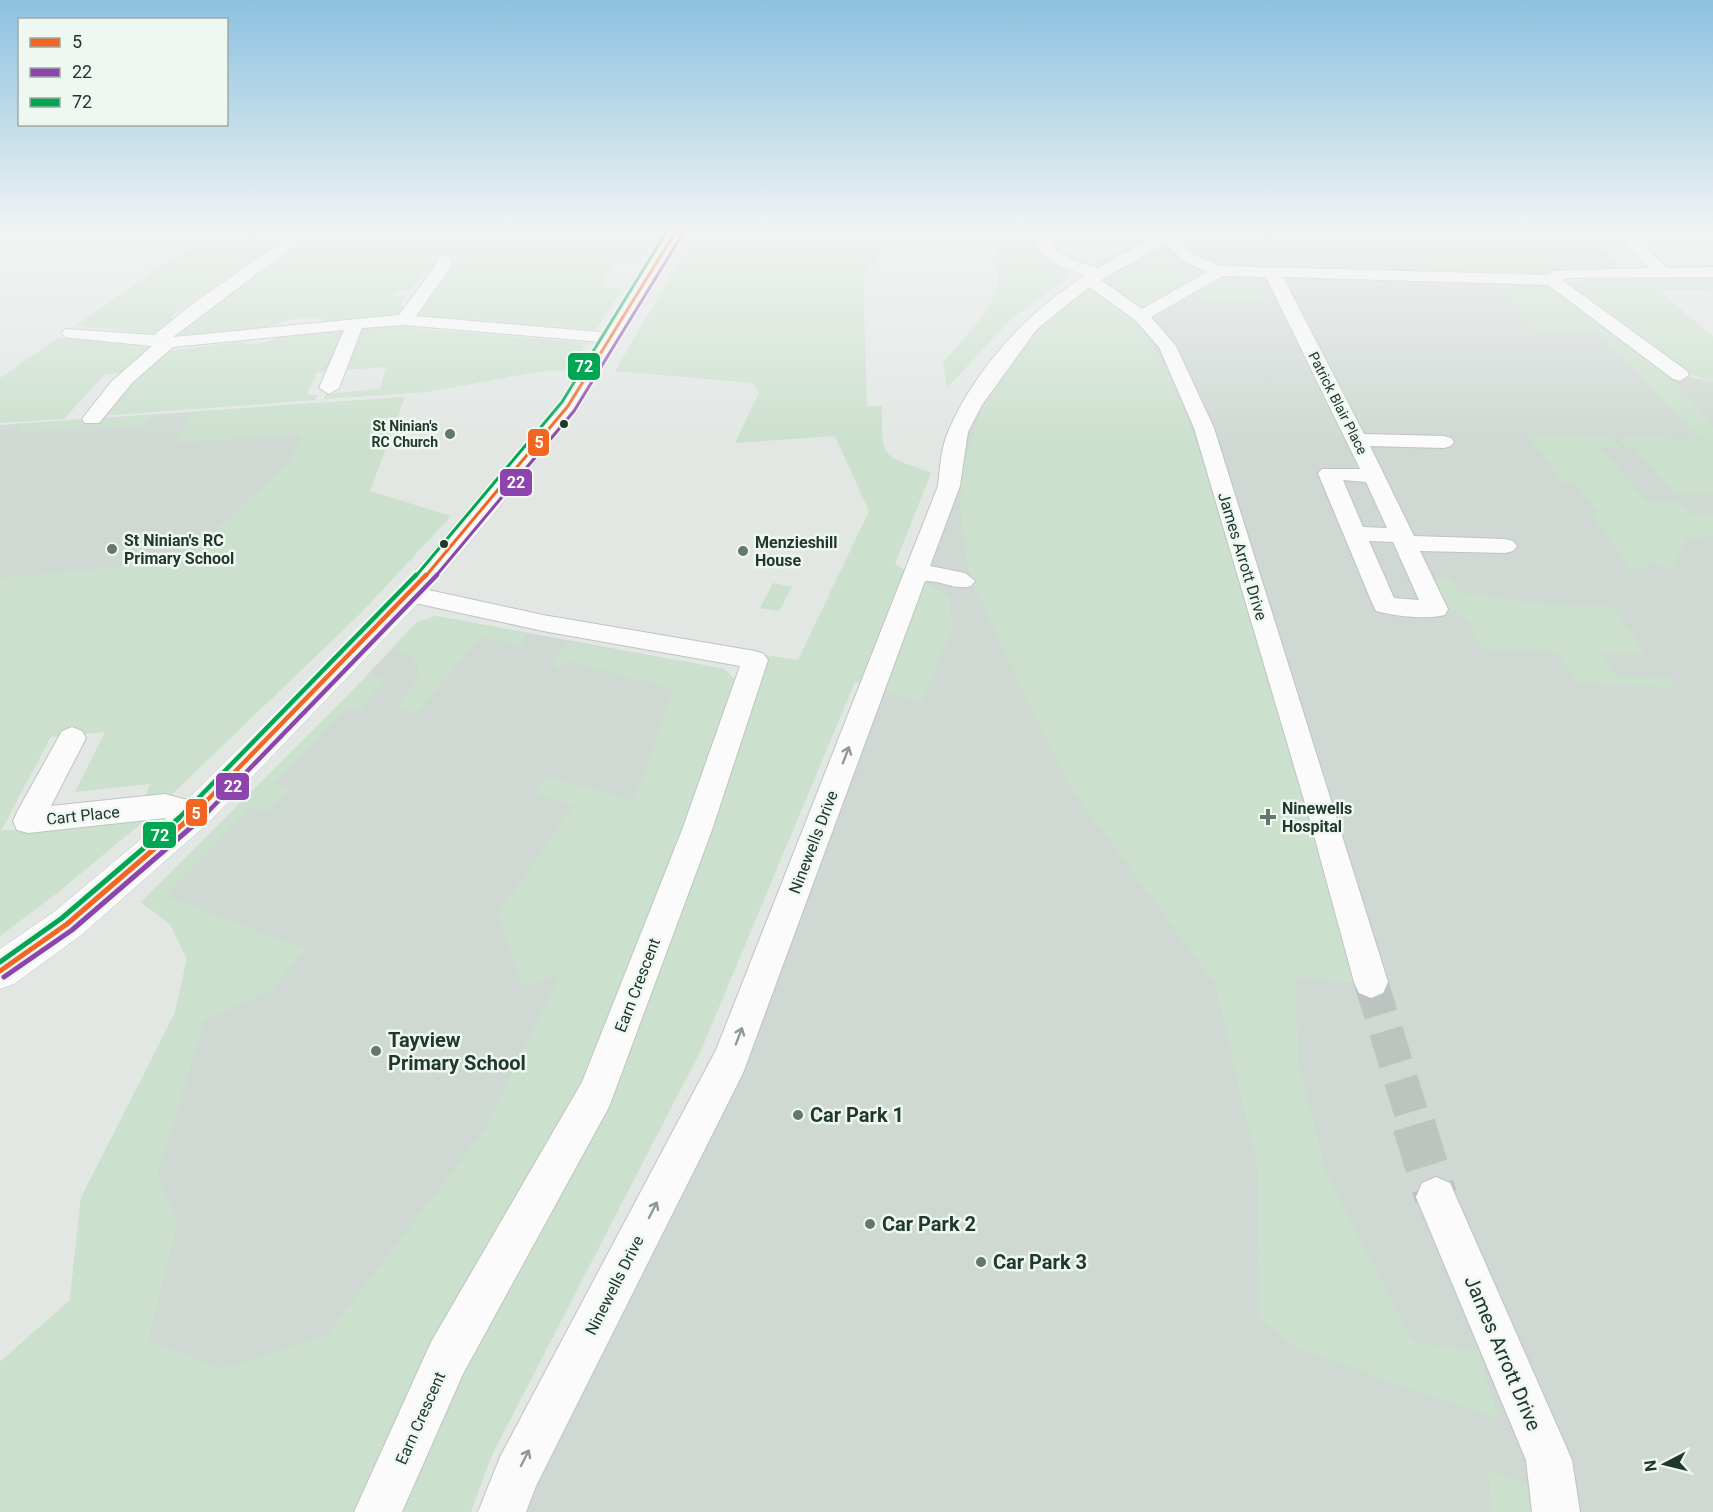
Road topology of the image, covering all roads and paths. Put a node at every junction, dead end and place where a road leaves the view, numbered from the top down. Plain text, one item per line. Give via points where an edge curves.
1 (207, 302) edge
2 (418, 302) edge
3 (634, 302) edge
4 (1061, 302) edge
5 (1124, 302) edge
6 (1166, 302) edge
7 (1287, 302) edge
8 (1581, 302) edge
9 (1141, 316) junction
10 (404, 320) junction
11 (356, 323) junction
12 (71, 333) dead end
13 (612, 338) junction
14 (162, 342) junction
15 (1680, 375) dead end
16 (329, 388) dead end
17 (92, 419) dead end
18 (1357, 440) junction
19 (1444, 442) dead end
20 (1374, 476) junction
21 (1353, 533) junction
22 (1404, 539) junction
23 (1504, 546) dead end
24 (915, 574) junction
25 (963, 580) dead end
26 (410, 594) junction
27 (72, 738) dead end
28 (195, 814) junction
29 (0, 971) edge
30 (1371, 982) tunnel mouth
31 (1436, 1197) tunnel mouth
32 (378, 1512) edge
33 (502, 1512) edge
34 (1556, 1512) edge

1 - 14 street
2 - 10 street
3 - 13 street
4 - 24 street, Ninewells Drive via 1039,317 989,380 957,433 949,486
5 - 9 street, James Arrott Drive
6 - 9 street
7 - 18 street, Patrick Blair Place
8 - 15 street
9 - 30 street, James Arrott Drive via 1167,346 1204,428
10 - 11 street
10 - 13 street
11 - 14 street
11 - 16 street
12 - 14 street
13 - 26 street via 568,406
14 - 17 street via 129,372
18 - 19 street
18 - 20 street, Patrick Blair Place
20 - 21 street via 1329,473
20 - 22 street, Patrick Blair Place
21 - 22 street
21 - 22 street, Patrick Blair Place via 1385,605 1437,609 1432,576
22 - 23 street
24 - 25 street via 947,574
33 -> 24 street, Ninewells Drive via 517,1474 730,1060
26 - 28 street
26 - 32 street, Earn Crescent via 543,623 754,660 697,830 596,1094 447,1358
27 - 28 street, Cart Place via 28,821 165,806
28 - 29 street via 67,924
31 - 34 street, James Arrott Drive via 1549,1460

